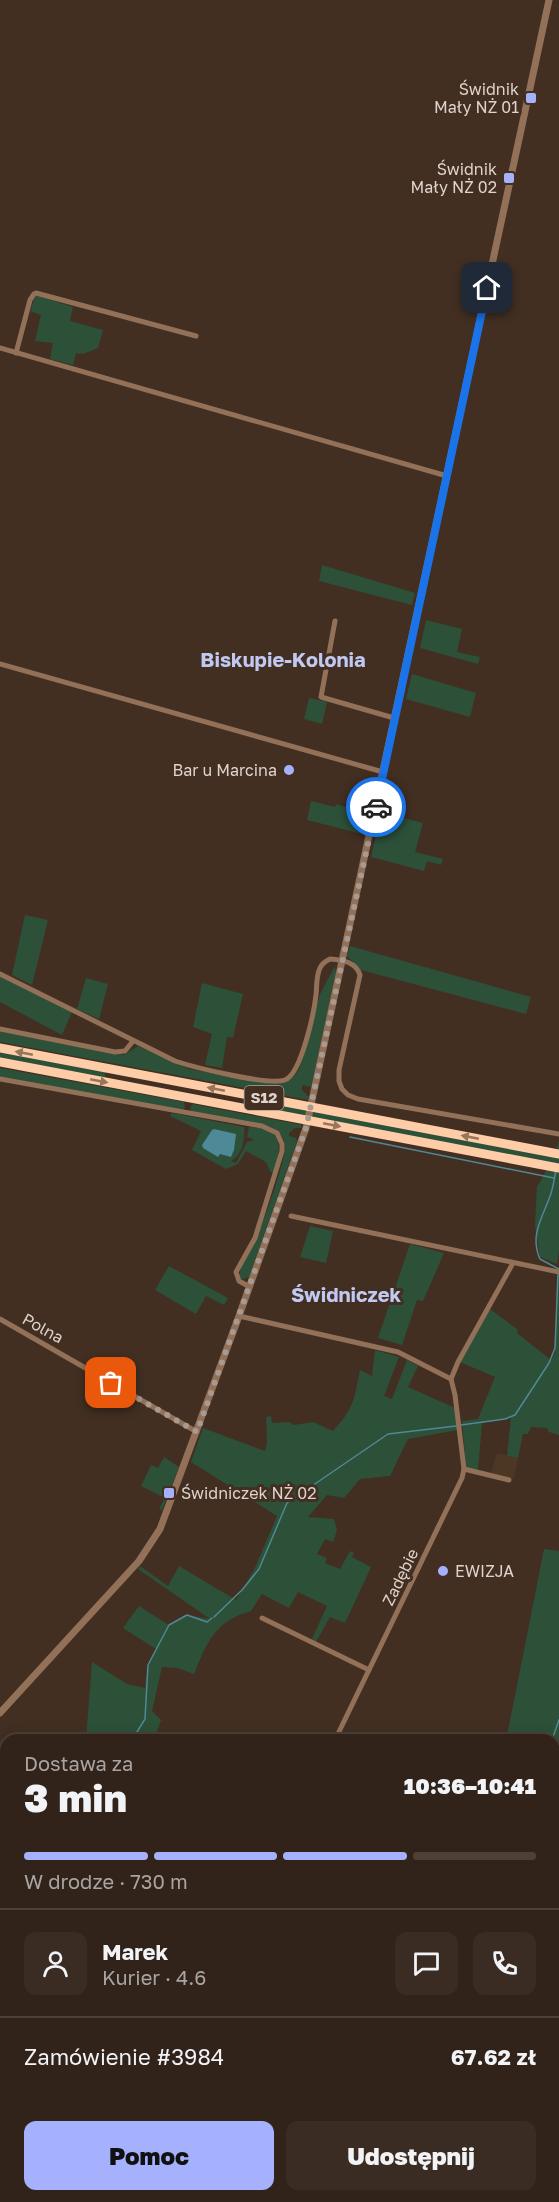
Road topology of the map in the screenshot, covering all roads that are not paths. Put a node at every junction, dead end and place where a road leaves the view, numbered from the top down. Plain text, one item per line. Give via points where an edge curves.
1 (549, 0) edge
2 (195, 336) dead end
3 (0, 348) edge
4 (16, 353) junction
5 (447, 476) junction
6 (335, 621) dead end
7 (0, 664) edge
8 (394, 718) junction
9 (383, 772) junction
10 (342, 961) junction
11 (0, 974) edge
12 (0, 1029) edge
13 (133, 1041) junction
14 (0, 1048) edge
15 (0, 1062) edge
16 (0, 1079) edge
17 (559, 1134) edge
18 (559, 1154) edge
19 (559, 1168) edge
20 (291, 1216) dead end
21 (513, 1263) junction
22 (556, 1272) edge
23 (250, 1287) junction
24 (240, 1316) junction
25 (0, 1319) edge
26 (452, 1379) junction
27 (197, 1432) junction
28 (464, 1469) junction
29 (510, 1480) dead end
30 (262, 1618) dead end
31 (369, 1670) junction
32 (0, 1713) edge
33 (338, 1734) edge

1 - 5 street
2 - 4 street via 36,293 30,300
3 - 4 street
4 - 5 street
5 - 8 street
6 - 8 street via 321,697
7 - 9 street
8 - 9 street
9 - 10 street
10 - 13 street via 327,960 319,969 299,1063 286,1080 269,1081 183,1064
10 - 17 street via 354,965 360,975 339,1070 340,1086 348,1095
10 - 23 street via 303,1135
11 - 13 street
12 - 13 street via 115,1052 125,1051
18 -> 14 highway, S12
15 -> 19 highway, S12
16 - 23 street via 274,1131 282,1144 280,1160 255,1238 236,1272 239,1281
20 - 21 street
21 - 22 street
21 - 26 street
23 - 24 street
24 - 26 street via 398,1352
24 - 27 street
25 - 27 street, Polna
26 - 28 street, Zadębie
27 - 32 street via 164,1521 149,1549
28 - 29 street
28 - 31 street, Zadębie
30 - 31 street
31 - 33 street, Zadębie

